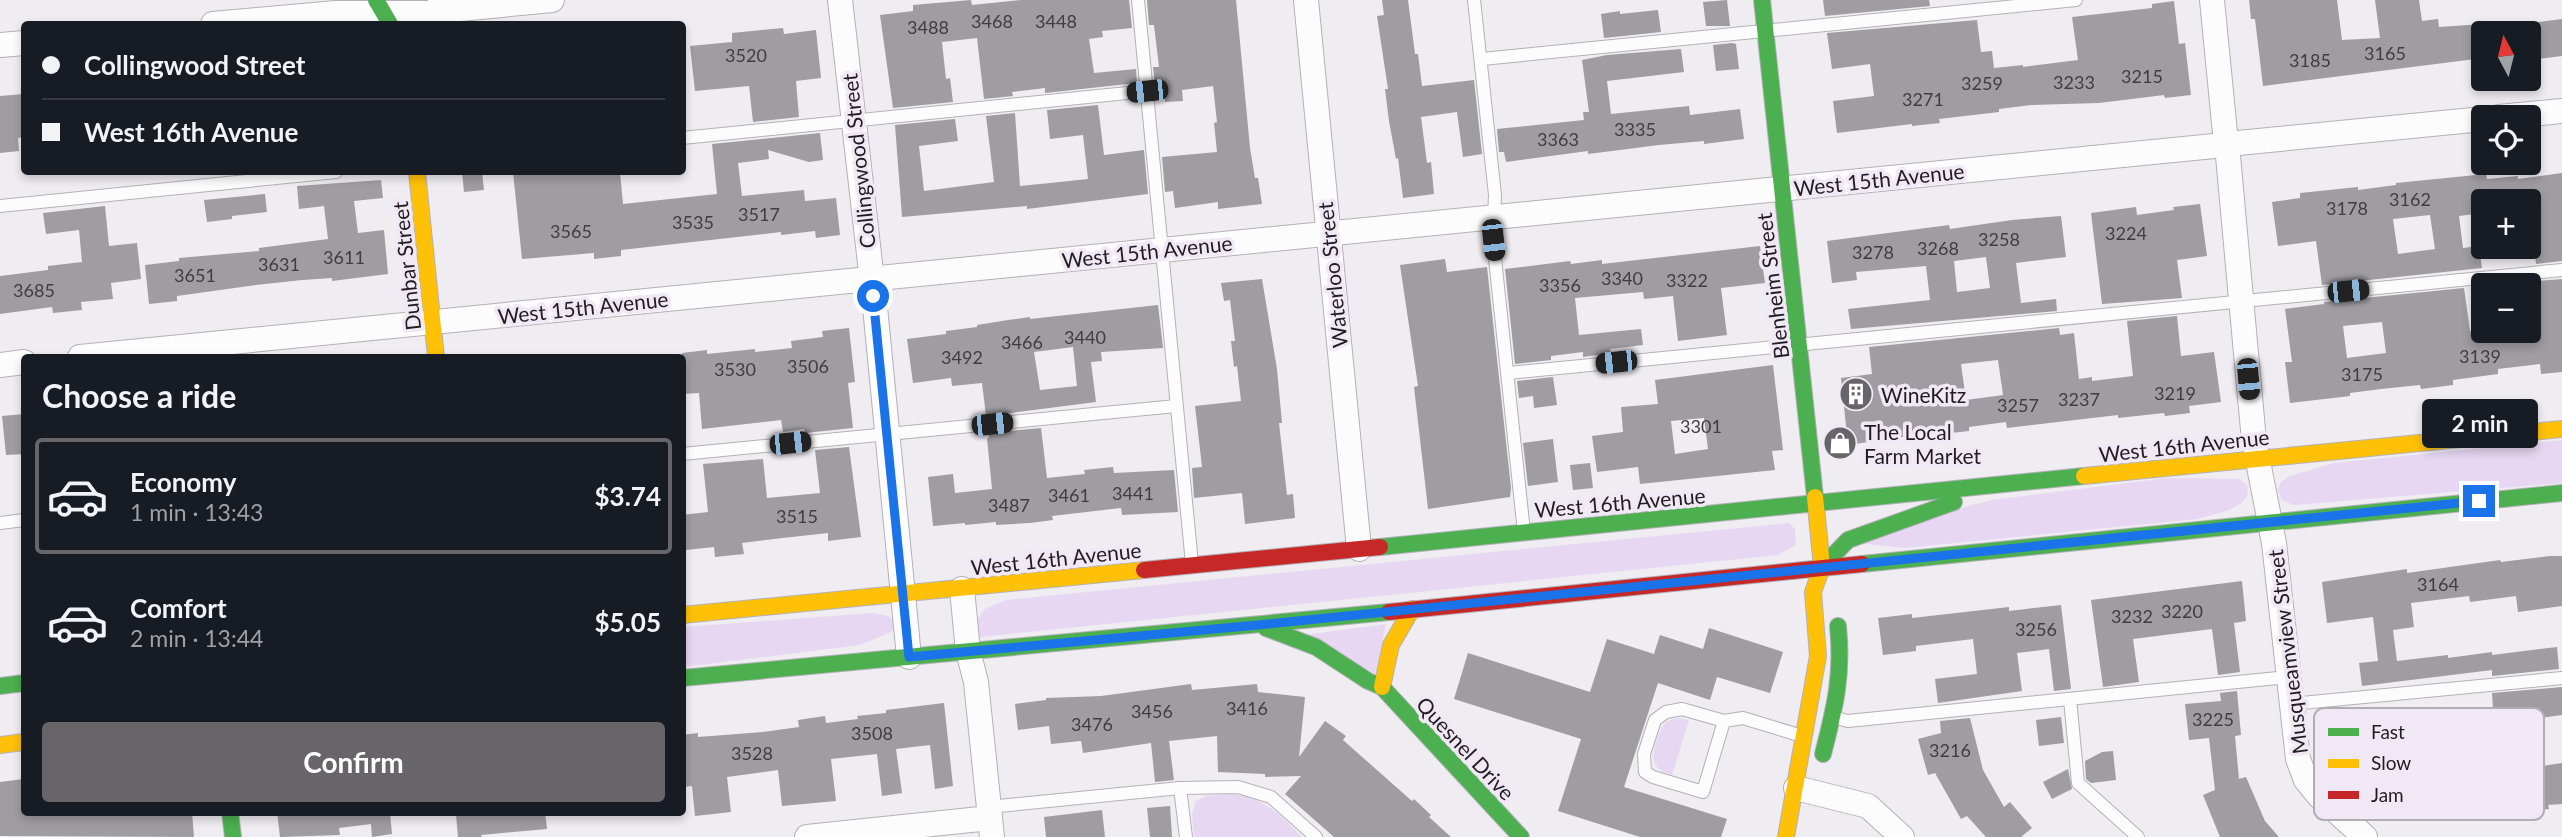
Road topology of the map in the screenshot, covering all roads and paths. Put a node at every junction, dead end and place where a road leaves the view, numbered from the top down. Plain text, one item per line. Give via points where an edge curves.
1 (552, 0) edge
2 (840, 0) edge
3 (1138, 0) edge
4 (1306, 0) edge
5 (1474, 0) edge
6 (1762, 0) edge
7 (2076, 0) edge
8 (2212, 0) edge
9 (383, 12) edge
10 (247, 21) edge
11 (1765, 32) junction
12 (21, 43) edge
13 (0, 45) edge
14 (1482, 59) junction
15 (1147, 91) junction
16 (2562, 111) edge
17 (2541, 113) edge
18 (2471, 120) edge
19 (852, 121) junction
20 (686, 138) edge
21 (2226, 144) junction
22 (305, 175) edge
23 (417, 175) edge
24 (1781, 188) junction
25 (0, 205) edge
26 (1494, 217) junction
27 (1328, 233) junction
28 (1162, 249) junction
29 (2562, 270) edge
30 (871, 278) junction
31 (2241, 302) junction
32 (433, 321) junction
33 (1801, 344) junction
34 (109, 354) edge
35 (436, 354) edge
36 (21, 362) edge
37 (0, 365) edge
38 (1508, 373) junction
39 (1176, 406) junction
40 (2562, 429) edge
41 (887, 434) junction
42 (686, 454) edge
43 (2258, 459) junction
44 (1989, 485) junction
45 (2562, 493) edge
46 (1816, 503) junction
47 (21, 520) edge
48 (2270, 522) junction
49 (0, 523) edge
50 (1524, 532) junction
51 (1359, 549) junction
52 (1192, 565) junction
53 (1822, 567) junction
54 (962, 589) junction
55 (1835, 590) dead end
56 (903, 594) junction
57 (1412, 609) junction
58 (1837, 612) dead end
59 (686, 615) edge
60 (1258, 625) junction
61 (968, 651) junction
62 (909, 657) junction
63 (2288, 677) junction
64 (686, 678) edge
65 (2562, 678) edge
66 (21, 683) edge
67 (0, 685) edge
68 (1382, 687) junction
69 (2070, 699) junction
70 (2291, 704) junction
71 (1832, 717) junction
72 (1724, 721) junction
73 (1805, 737) junction
74 (21, 742) edge
75 (0, 745) edge
76 (1180, 788) junction
77 (1812, 788) junction
78 (2314, 790) edge
79 (230, 816) edge
80 (2345, 820) edge
81 (990, 821) edge
82 (2362, 835) edge
83 (233, 837) edge
84 (807, 837) edge
85 (1186, 837) edge
86 (1316, 837) edge
87 (1521, 837) edge
88 (1786, 837) edge
89 (1902, 837) edge
90 (2138, 837) edge

1 - 9 street
2 - 19 street, Collingwood Street
3 - 15 lane
4 - 27 street, Waterloo Street
5 - 14 lane
6 - 11 main road, Blenheim Street
7 - 11 lane
8 - 21 street, Musqueamview Street
9 - 10 street
11 - 14 lane
11 - 24 main road, Blenheim Street
12 - 13 street
14 - 26 lane
15 - 19 lane
15 - 28 lane
16 - 17 street
18 - 21 street, West 15th Avenue
19 - 20 lane
19 - 30 street, Collingwood Street
21 - 24 street, West 15th Avenue
21 - 31 street, Musqueamview Street
22 - 25 lane
23 - 32 main road, Dunbar Street
24 - 26 street, West 15th Avenue
24 - 33 main road, Blenheim Street
26 - 27 street, West 15th Avenue
26 - 38 lane
27 - 28 street, West 15th Avenue
27 - 51 street, Waterloo Street
28 - 30 street, West 15th Avenue
28 - 39 lane
29 - 31 lane
30 - 32 street, West 15th Avenue
30 - 41 street, Collingwood Street
31 - 33 lane
31 - 43 street, Musqueamview Street
32 - 34 street, West 15th Avenue
32 - 35 main road, Dunbar Street
33 - 38 lane
33 - 46 main road, Blenheim Street
36 - 37 street
38 - 50 lane
39 - 41 lane
39 - 52 lane
40 - 43 main road, West 16th Avenue
41 - 42 lane
41 - 56 street, Collingwood Street
43 - 44 main road, West 16th Avenue
43 - 48 street, Musqueamview Street
44 - 46 main road, West 16th Avenue
44 - 53 main road via 1848,540
45 - 48 main road
46 - 50 main road, West 16th Avenue
46 - 53 main road, Blenheim Street
47 - 49 lane
48 - 53 main road
48 - 63 street, Musqueamview Street
50 - 51 main road, West 16th Avenue
51 - 52 main road, West 16th Avenue
52 - 54 main road, West 16th Avenue
53 - 55 main road, Blenheim Street
53 - 57 main road
53 - 73 main road, Blenheim Street via 1813,592 1818,656
54 - 56 main road, West 16th Avenue
54 - 61 street
56 - 59 main road, West 16th Avenue
56 - 62 street, Collingwood Street
57 - 60 main road
57 - 68 main road via 1394,634
58 - 71 main road, Blenheim Street via 1841,657
60 - 61 main road
60 - 68 main road, Quesnel Drive via 1321,650 1365,681
61 - 62 main road
61 - 81 street via 975,676
62 - 64 main road
63 - 69 lane
63 - 70 street, Musqueamview Street
65 - 70 lane
66 - 67 main road
68 - 87 main road, Quesnel Drive
69 - 71 lane via 1848,721
69 - 90 lane via 2078,783
70 - 78 street, Musqueamview Street via 2298,759
71 - 77 main road, Blenheim Street
72 - 72 lane via 1682,709 1666,712 1654,720 1644,754 1645,772 1703,792
72 - 73 lane via 1743,718
73 - 77 main road, Blenheim Street
74 - 75 main road
76 - 81 lane
76 - 85 lane
76 - 86 lane via 1238,787 1271,797
77 - 88 main road, Blenheim Street
77 - 89 street via 1868,806
79 - 83 main road
80 - 82 street, Musqueamview Street
81 - 84 street

